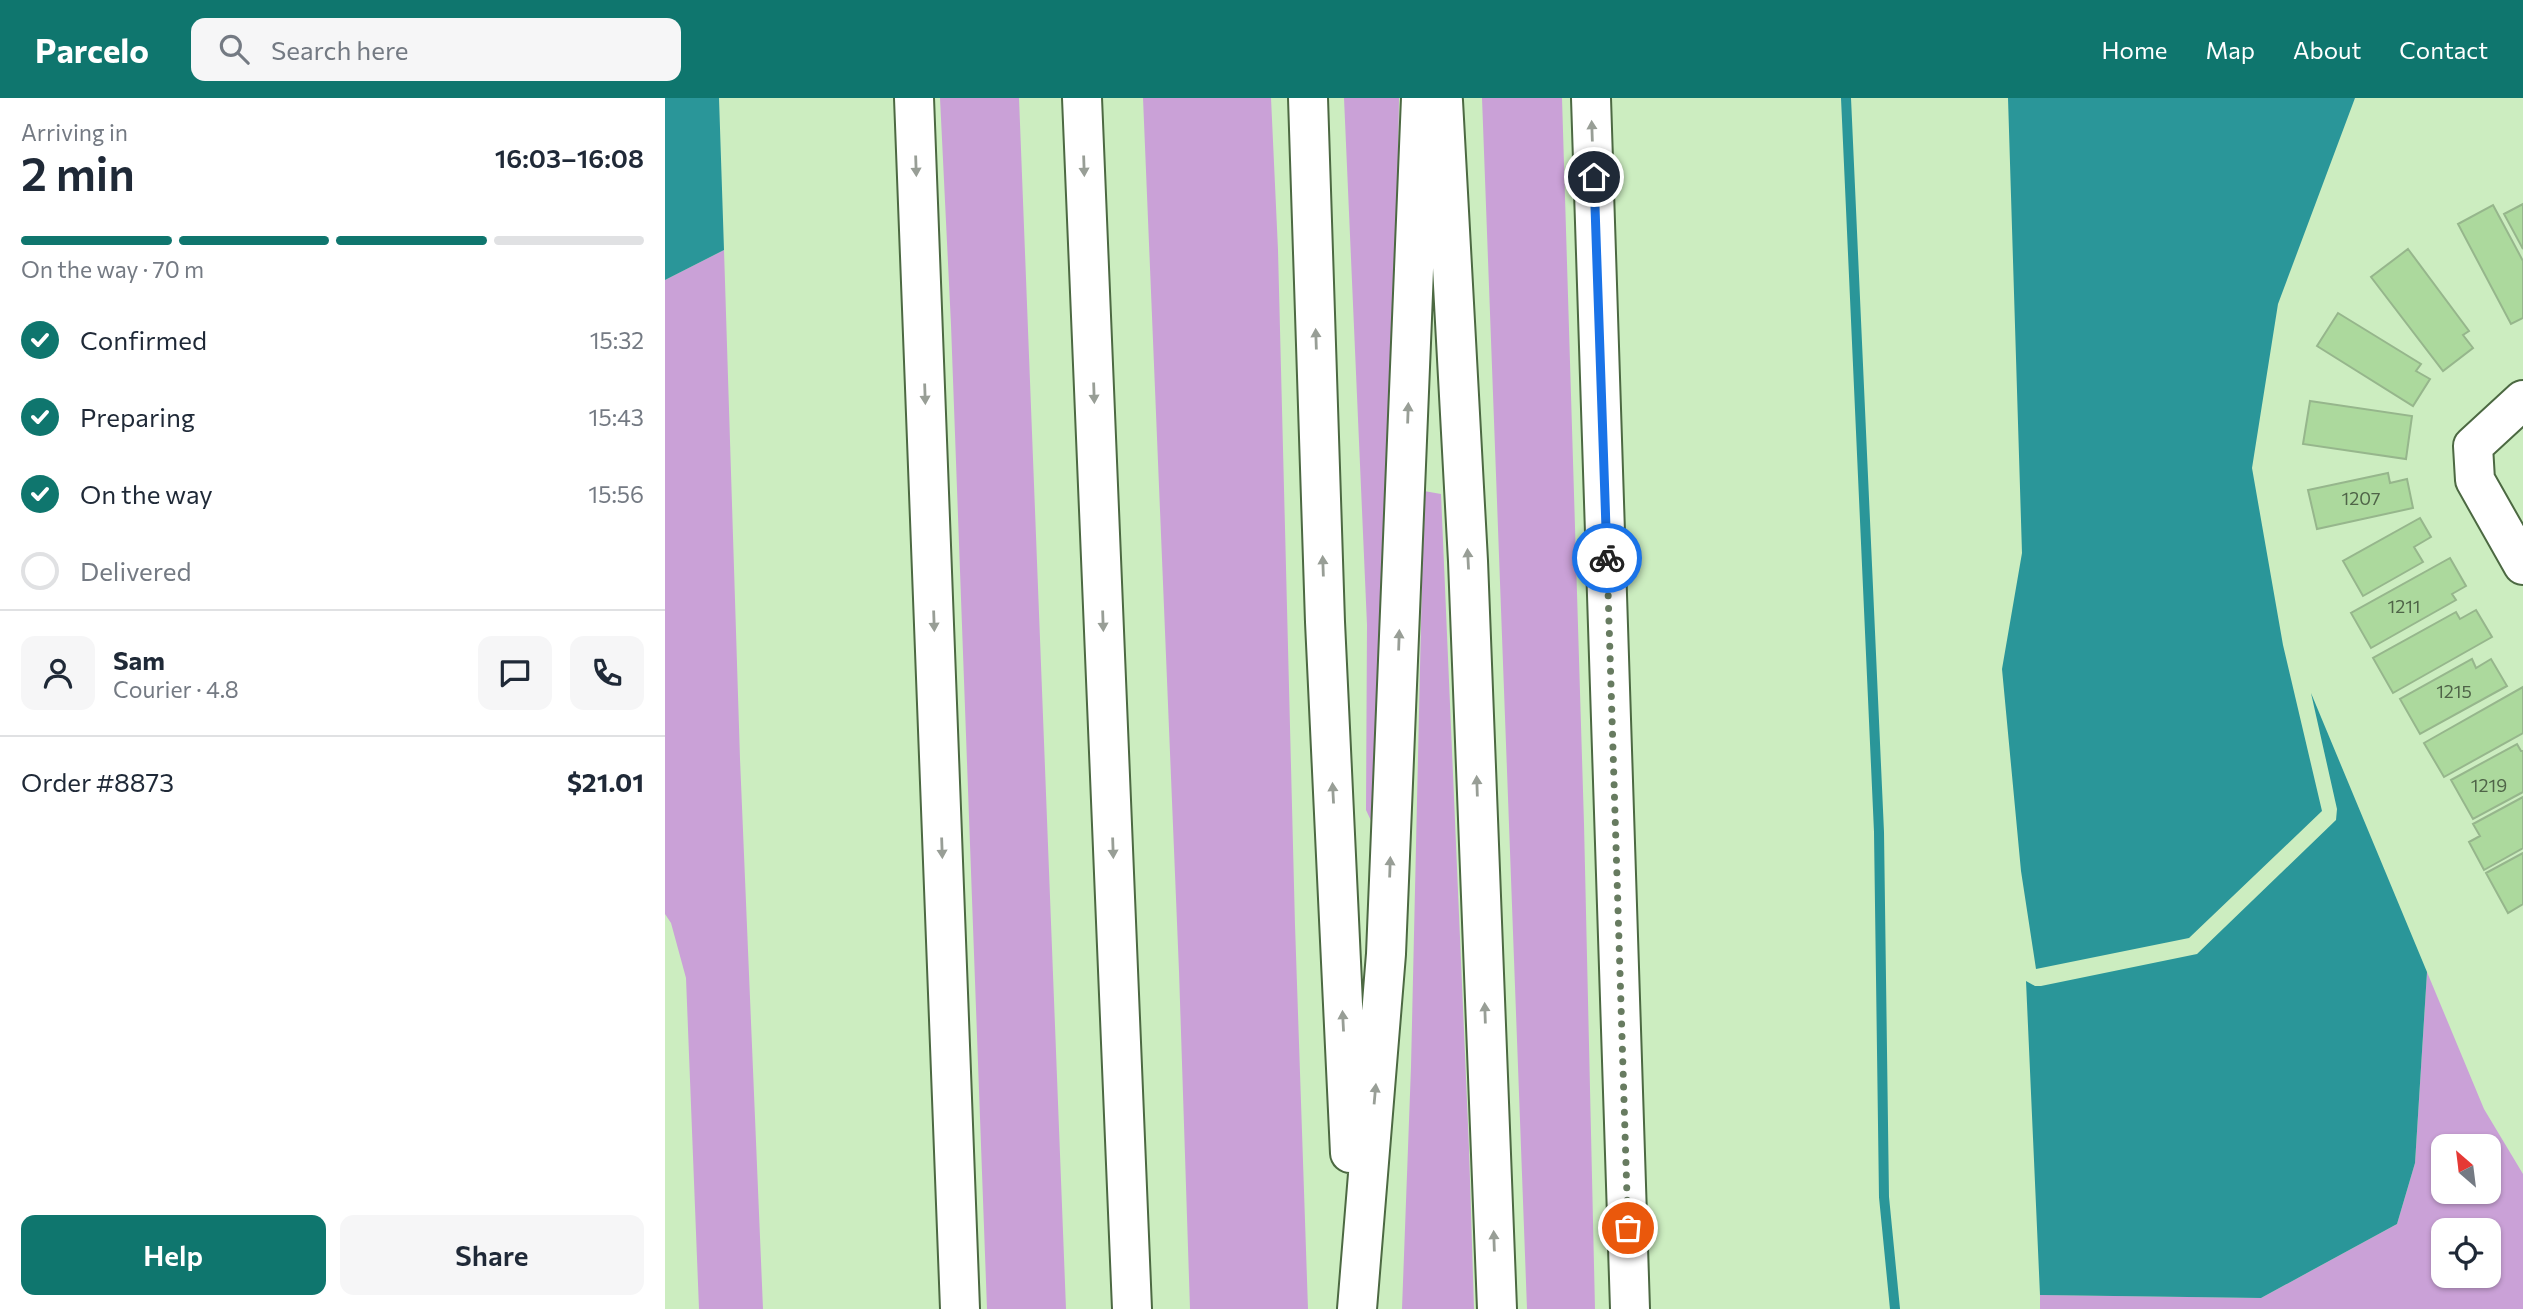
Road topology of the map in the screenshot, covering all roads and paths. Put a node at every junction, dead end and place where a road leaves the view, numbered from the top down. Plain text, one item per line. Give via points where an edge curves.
1 (913, 98) edge
2 (1081, 98) edge
3 (1308, 98) edge
4 (1421, 98) edge
5 (1443, 98) edge
6 (1591, 98) edge
7 (2523, 400) edge
8 (2523, 565) edge
9 (960, 1309) edge
10 (1132, 1309) edge
11 (1357, 1309) edge
12 (1497, 1309) edge
13 (1630, 1309) edge

1 -> 9 main road
2 -> 10 main road
11 -> 3 main road via 1325,622
11 -> 4 main road via 1386,954
12 -> 5 main road via 1468,561
13 -> 6 main road
7 - 8 main road via 2473,446 2475,480

